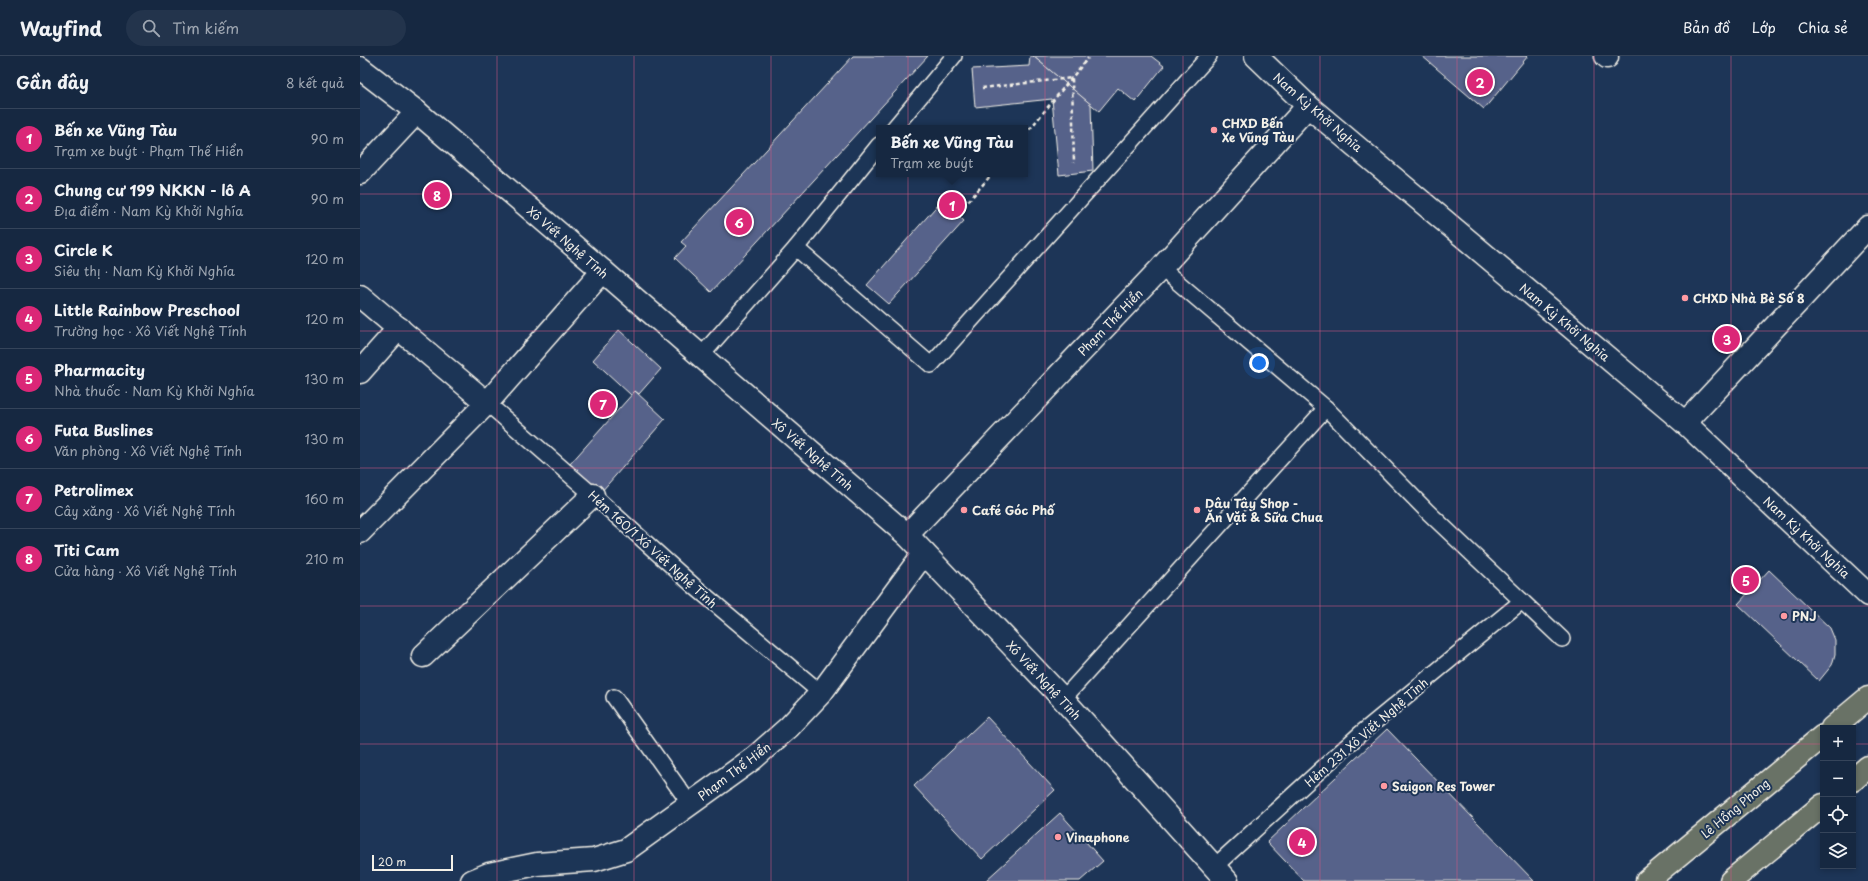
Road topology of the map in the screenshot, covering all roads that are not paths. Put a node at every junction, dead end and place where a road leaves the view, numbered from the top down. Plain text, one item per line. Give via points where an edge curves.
1 (954, 56) edge
2 (1209, 56) edge
3 (1256, 56) edge
4 (360, 68) edge
5 (1308, 106) junction
6 (417, 112) junction
7 (896, 125) edge
8 (876, 150) edge
9 (360, 173) edge
10 (1868, 227) edge
11 (796, 248) junction
12 (1161, 268) junction
13 (603, 271) junction
14 (360, 296) edge
15 (399, 328) junction
16 (700, 357) junction
17 (360, 372) edge
18 (487, 403) junction
19 (1326, 408) junction
20 (1685, 423) junction
21 (593, 495) junction
22 (360, 532) edge
23 (907, 535) junction
24 (924, 554) junction
25 (1868, 595) edge
26 (1522, 601) junction
27 (1562, 639) dead end
28 (423, 656) dead end
29 (821, 693) junction
30 (614, 697) dead end
31 (1868, 698) edge
32 (1063, 699) junction
33 (1836, 725) edge
34 (1820, 738) edge
35 (1868, 767) edge
36 (1856, 777) edge
37 (690, 804) junction
38 (1820, 808) edge
39 (1221, 874) edge
40 (1736, 879) edge
41 (472, 881) edge
42 (1648, 881) edge

1 - 7 lane
2 - 11 lane via 931,365
3 - 5 street, Nam Kỳ Khởi Nghĩa
4 - 6 street, Xô Viết Nghệ Tĩnh
5 - 12 street, Phạm Thế Hiển
5 - 20 street, Nam Kỳ Khởi Nghĩa
6 - 9 street
6 - 13 street, Xô Viết Nghệ Tĩnh
8 - 11 lane
10 - 20 street
11 - 16 lane
12 - 19 lane
12 - 23 street, Phạm Thế Hiển
13 - 16 street, Xô Viết Nghệ Tĩnh
13 - 18 street
14 - 15 street
15 - 17 street
15 - 18 street
16 - 23 street, Xô Viết Nghệ Tĩnh
18 - 21 lane, Hẻm 160/1 Xô Viết Nghệ Tĩnh
18 - 22 street
19 - 26 lane via 1428,512
19 - 32 lane
20 - 25 street, Nam Kỳ Khởi Nghĩa
21 - 28 street
21 - 29 lane, Hẻm 160/1 Xô Viết Nghệ Tĩnh via 694,586
23 - 24 street, Xô Viết Nghệ Tĩnh
24 - 29 street, Phạm Thế Hiển
24 - 32 street, Xô Viết Nghệ Tĩnh
26 - 27 lane
26 - 39 lane, Hẻm 231 Xô Viết Nghệ Tĩnh via 1360,734
29 - 37 street, Phạm Thế Hiển via 789,727 754,758
30 - 37 lane
31 - 33 main road
32 - 39 street, Xô Viết Nghệ Tĩnh
34 - 42 main road, Lê Hồng Phong
35 - 36 main road
37 - 41 street, Phạm Thế Hiển via 626,850 594,860 537,864 489,874
38 - 40 main road

